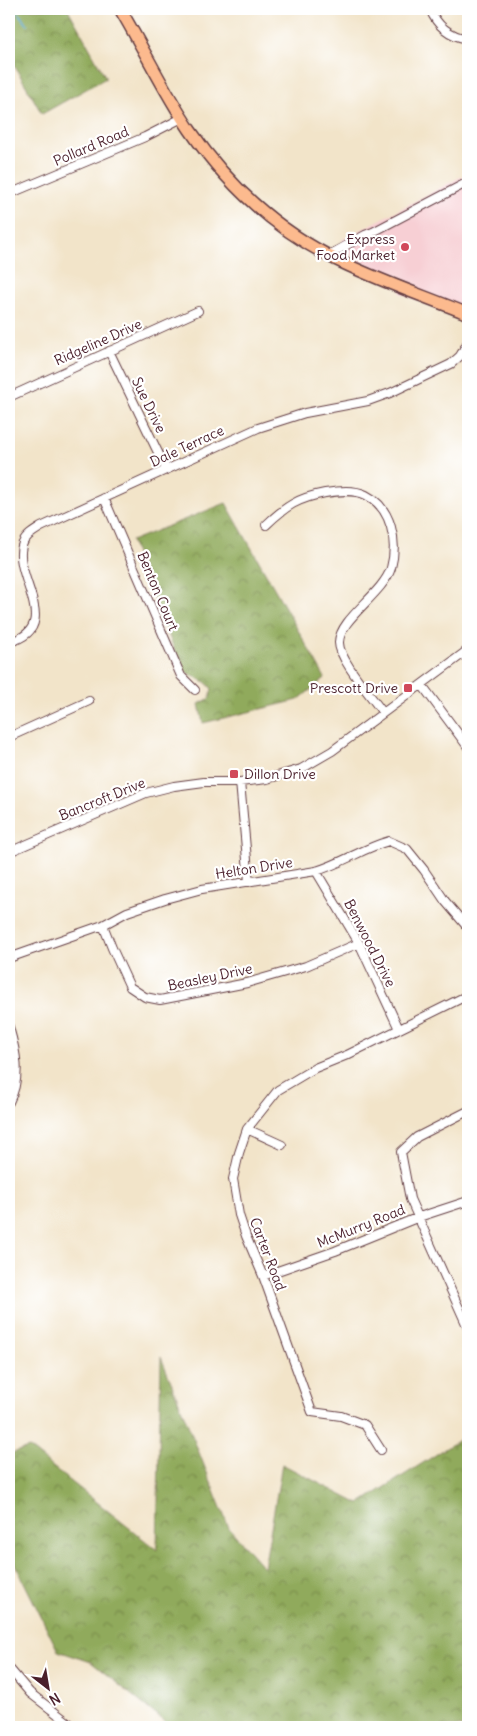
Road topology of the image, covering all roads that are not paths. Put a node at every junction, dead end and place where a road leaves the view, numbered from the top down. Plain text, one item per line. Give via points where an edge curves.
1 (120, 9) edge
2 (430, 9) edge
3 (468, 39) edge
4 (182, 118) junction
5 (468, 182) edge
6 (9, 194) edge
7 (329, 255) junction
8 (198, 311) dead end
9 (468, 314) edge
10 (468, 342) edge
11 (109, 351) junction
12 (9, 397) edge
13 (166, 469) junction
14 (104, 498) junction
15 (266, 525) dead end
16 (9, 642) edge
17 (468, 650) edge
18 (422, 685) junction
19 (195, 690) dead end
20 (89, 702) dead end
21 (383, 713) junction
22 (9, 737) edge
23 (468, 747) edge
24 (240, 782) junction
25 (9, 852) edge
26 (316, 871) junction
27 (249, 882) junction
28 (103, 925) junction
29 (468, 928) edge
30 (359, 942) junction
31 (9, 958) edge
32 (468, 995) edge
33 (9, 1027) edge
34 (399, 1029) junction
35 (9, 1102) edge
36 (468, 1111) edge
37 (247, 1129) junction
38 (282, 1145) dead end
39 (468, 1201) edge
40 (419, 1217) junction
41 (264, 1276) junction
42 (468, 1328) edge
43 (382, 1450) dead end
44 (9, 1668) edge
45 (74, 1727) edge

1 - 4 main road
2 - 3 street via 443,29
4 - 6 street, Pollard Road via 145,137
4 - 7 main road via 202,148 241,194 264,214
5 - 7 street
7 - 9 main road
8 - 11 street, Ridgeline Drive
10 - 13 street, Dale Terrace via 451,364 390,393 278,421
11 - 12 street, Ridgeline Drive
11 - 13 street, Sue Drive
13 - 14 street, Dale Terrace
14 - 16 street, Dale Terrace via 41,527 25,540 21,560 35,616 29,630
14 - 19 street, Benton Court via 181,676
15 - 21 street via 283,508 324,493 345,490 366,494 381,506 392,528 394,552 390,570 376,593 344,630 339,642 343,656
17 - 18 street, Bancroft Drive
18 - 21 street, Bancroft Drive
18 - 23 street
20 - 22 street
21 - 24 street, Bancroft Drive via 306,766 289,774
24 - 25 street, Bancroft Drive via 196,783 146,793
24 - 27 street
26 - 27 street, Helton Drive
26 - 29 street, Helton Drive via 335,866 374,845 389,841 407,849
26 - 30 street, Benwood Drive
27 - 28 street, Helton Drive via 165,899 127,912
28 - 30 street, Beasley Drive via 130,987 145,997 160,1000 256,981 306,966
28 - 31 street, Helton Drive
30 - 34 street, Benwood Drive
32 - 34 street, Carter Road
33 - 35 street via 17,1070
34 - 37 street, Carter Road via 315,1068 278,1090
36 - 40 street via 416,1137 402,1152 410,1199
37 - 38 street
37 - 41 street, Carter Road via 233,1178 239,1216
39 - 40 street, McMurry Road
40 - 41 street, McMurry Road
40 - 42 street
41 - 43 street, Carter Road via 312,1412 341,1416 365,1424
44 - 45 street via 30,1693

